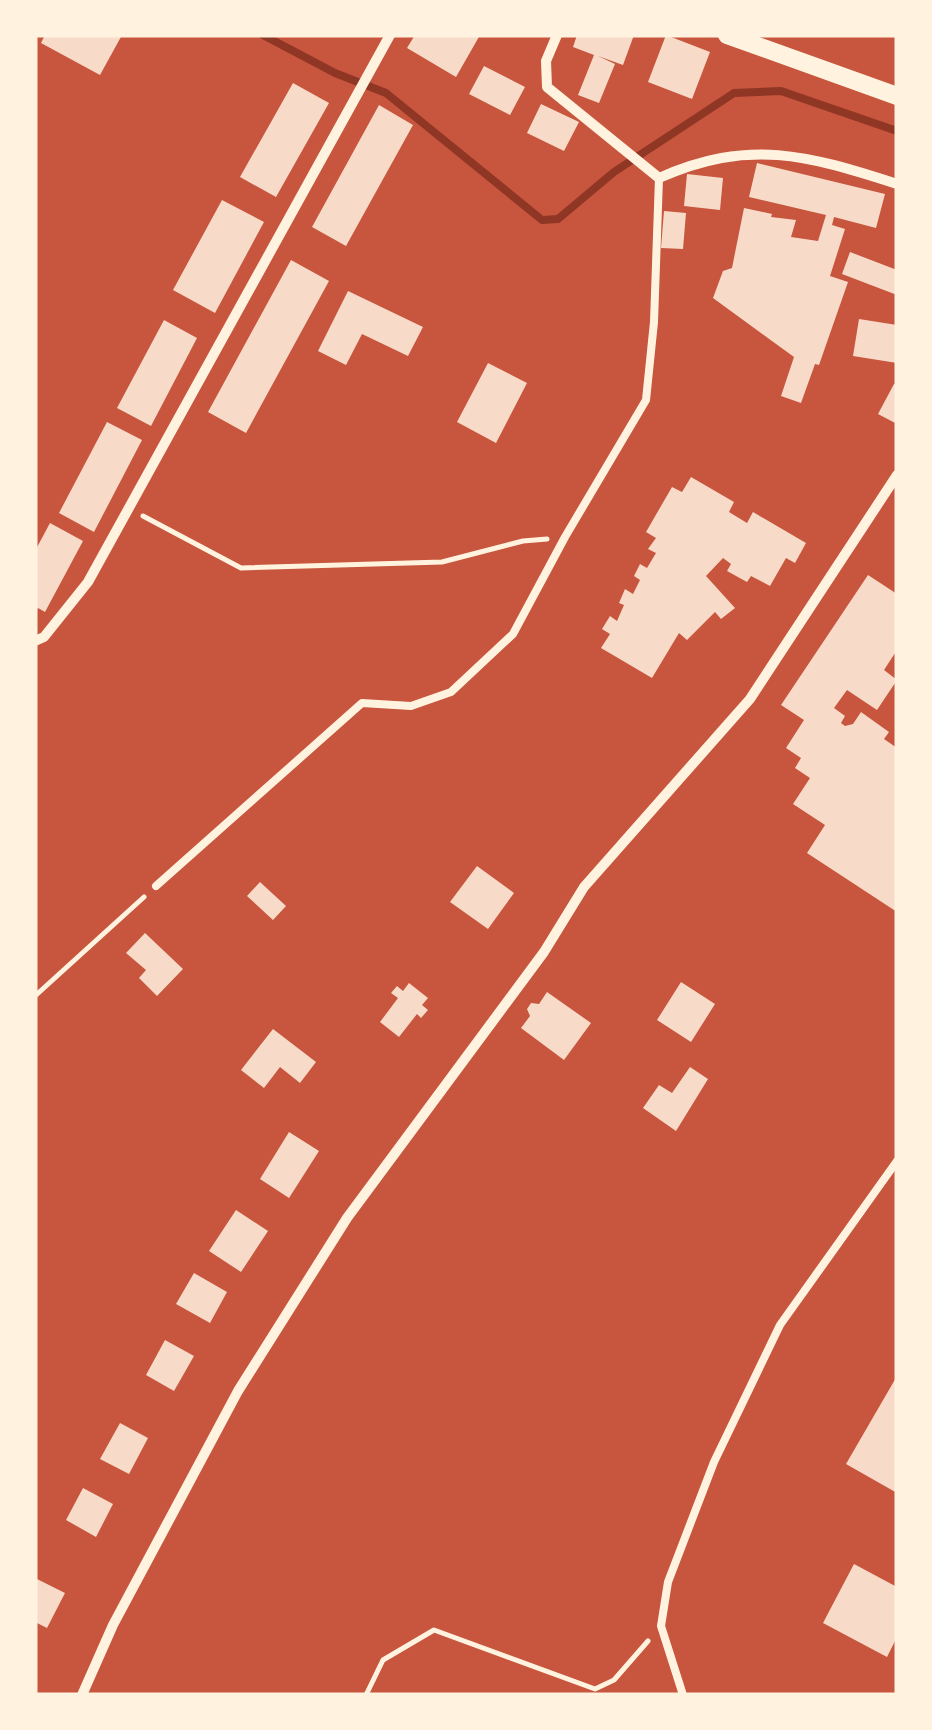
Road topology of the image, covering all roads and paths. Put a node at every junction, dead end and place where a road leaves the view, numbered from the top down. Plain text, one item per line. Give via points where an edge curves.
1 (390, 35) edge
2 (556, 35) edge
3 (727, 35) edge
4 (897, 96) edge
5 (659, 178) junction
6 (897, 184) edge
7 (897, 475) edge
8 (128, 508) junction
9 (564, 538) junction
10 (35, 641) edge
11 (156, 886) joint
12 (35, 996) edge
13 (897, 1160) edge
14 (662, 1626) junction
15 (82, 1695) edge
16 (366, 1695) edge
17 (683, 1695) edge

1 - 8 street
2 - 5 street via 546,87
3 - 4 street
5 - 6 street via 697,161 757,152 828,163
5 - 9 lane via 646,400
7 - 15 street via 750,698 584,887 544,952 346,1218 238,1391
8 - 9 path via 241,568 442,562 522,541
8 - 10 street via 88,582
9 - 11 lane via 513,634 451,692 411,706 362,702
11 - 12 path
13 - 14 lane via 780,1324 714,1462 668,1582
14 - 16 path via 614,1680 594,1689 434,1630 383,1660
14 - 17 lane

